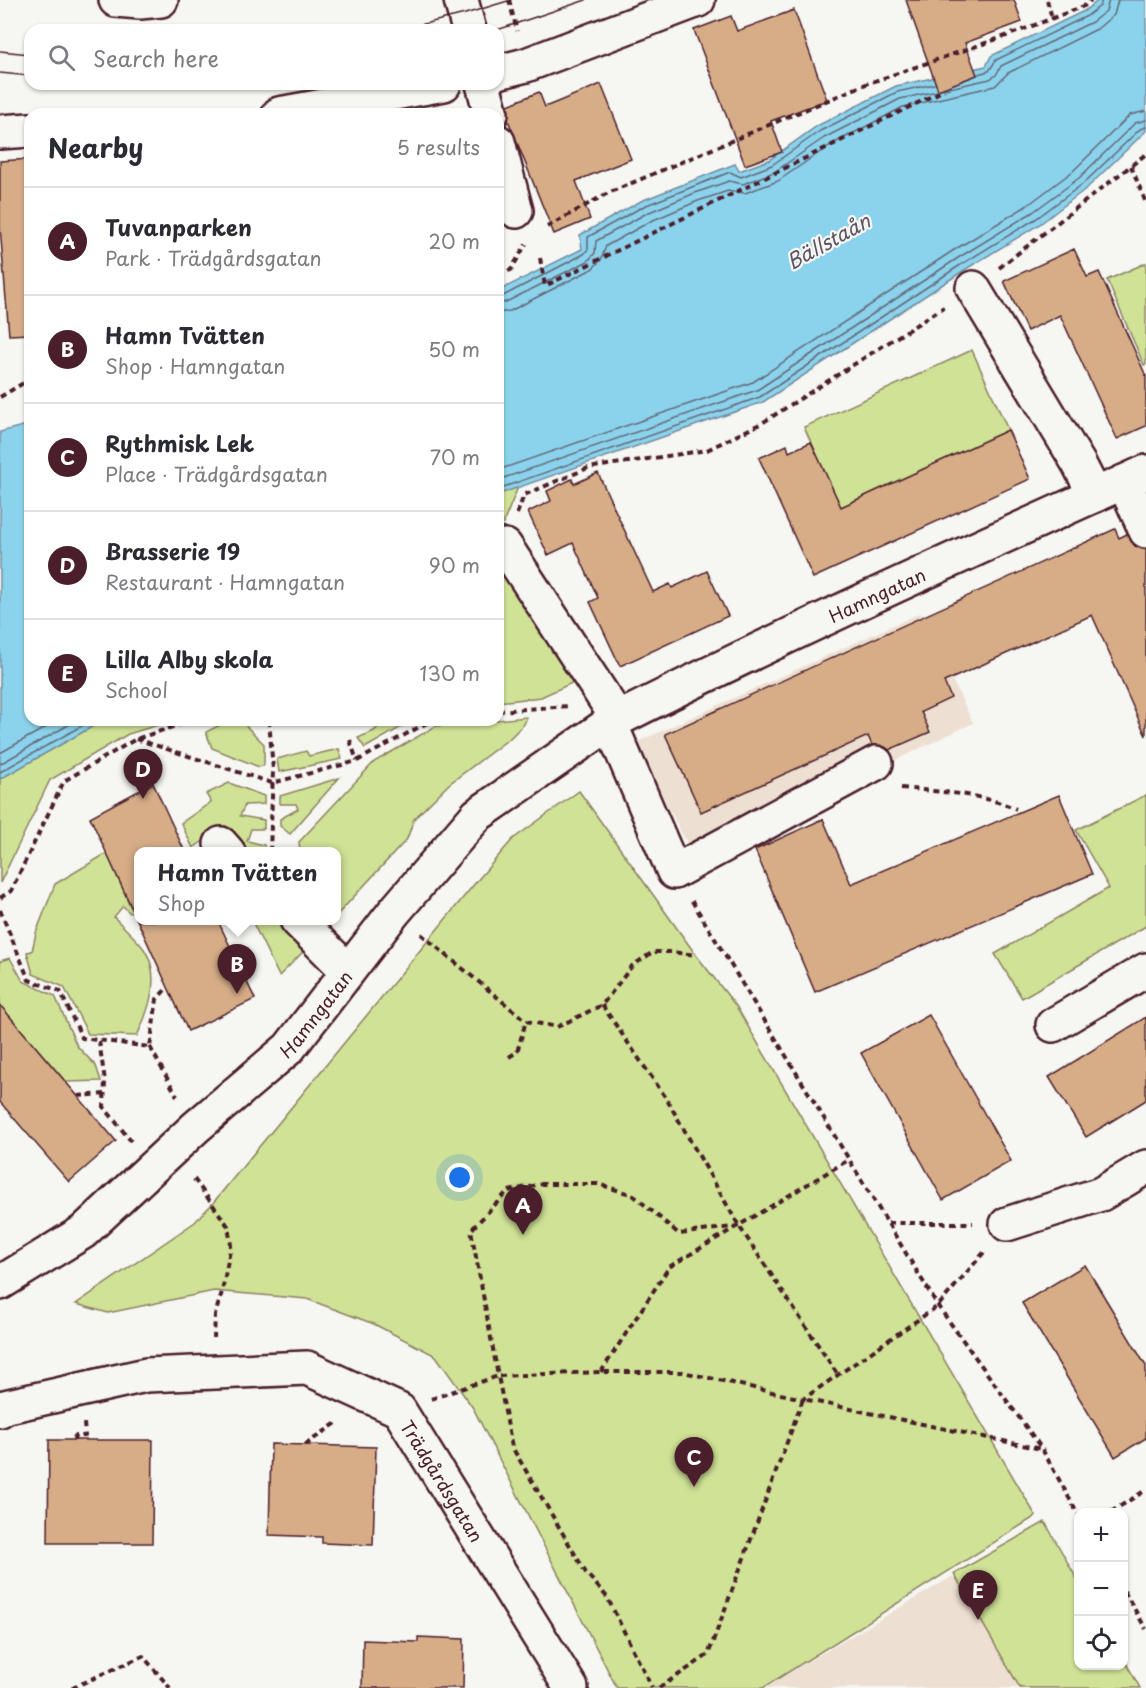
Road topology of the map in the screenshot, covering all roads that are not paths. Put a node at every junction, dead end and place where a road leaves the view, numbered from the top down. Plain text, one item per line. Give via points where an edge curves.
1 (116, 0) edge
2 (161, 0) edge
3 (462, 0) edge
4 (698, 0) edge
5 (468, 24) edge
6 (504, 70) edge
7 (411, 90) edge
8 (485, 90) edge
9 (312, 108) edge
10 (489, 108) edge
11 (24, 130) edge
12 (0, 132) edge
13 (504, 161) edge
14 (523, 223) road end
15 (973, 288) road end
16 (1121, 483) edge
17 (1146, 531) edge
18 (505, 546) road end
19 (618, 719) junction
20 (876, 763) road end
21 (301, 925) edge
22 (1146, 970) edge
23 (348, 971) junction
24 (1053, 1025) dead end
25 (1146, 1167) edge
26 (1007, 1224) road end
27 (0, 1283) edge
28 (0, 1410) edge
29 (571, 1688) edge

1 - 2 street
3 - 5 street
4 - 6 street
7 - 9 street
8 - 10 street
11 - 12 street
13 - 14 street
15 - 16 street via 1079,464
16 - 17 street
16 - 19 street, Hamngatan
18 - 19 street
19 - 20 street via 674,873
19 - 23 street, Hamngatan via 477,814
21 - 23 street
22 - 24 street
23 - 27 street, Hamngatan via 289,1047 83,1232
25 - 26 street via 1101,1194
28 - 29 street, Trädgårdsgatan via 146,1375 307,1368 399,1410

